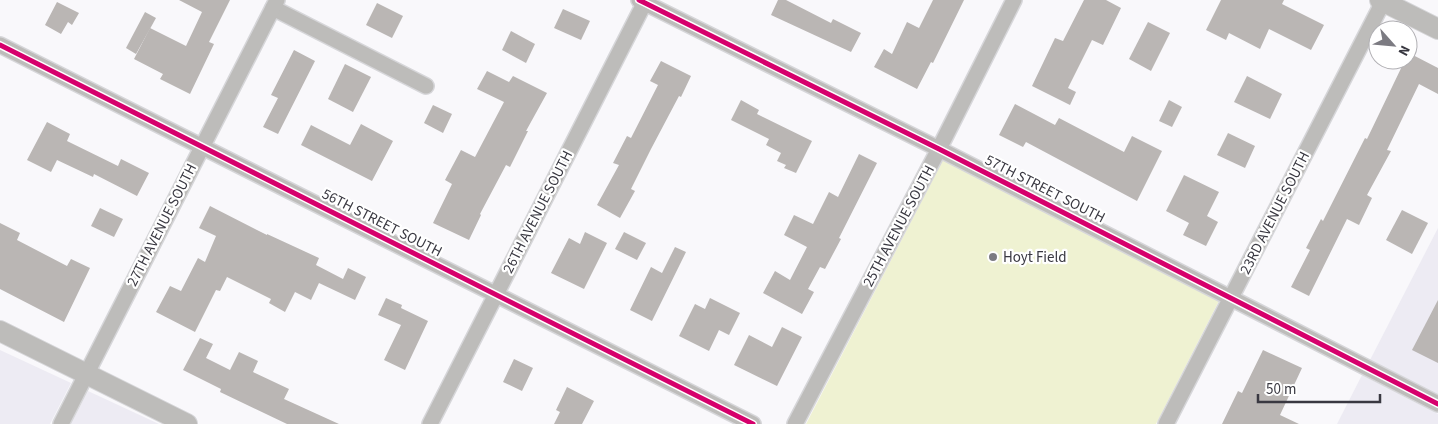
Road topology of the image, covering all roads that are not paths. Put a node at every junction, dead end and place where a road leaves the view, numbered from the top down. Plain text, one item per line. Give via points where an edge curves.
1 (1014, 0) edge
2 (643, 1) edge
3 (1381, 1) edge
4 (275, 4) edge
5 (1438, 29) edge
6 (0, 45) edge
7 (426, 86) dead end
8 (202, 146) junction
9 (939, 148) junction
10 (496, 294) junction
11 (1232, 298) junction
12 (0, 331) edge
13 (86, 373) junction
14 (1438, 404) edge
15 (61, 424) edge
16 (187, 424) edge
17 (430, 424) edge
18 (753, 424) edge
19 (795, 424) edge
20 (1166, 424) edge

1 - 9 street, 25TH AVENUE SOUTH
2 - 9 street, 57TH STREET SOUTH
2 - 10 street, 26TH AVENUE SOUTH
3 - 5 street
3 - 11 street, 23RD AVENUE SOUTH
4 - 7 street
4 - 8 street, 27TH AVENUE SOUTH
6 - 8 street, 56TH STREET SOUTH
8 - 10 street, 56TH STREET SOUTH
8 - 13 street, 27TH AVENUE SOUTH
9 - 11 street, 57TH STREET SOUTH
9 - 19 street, 25TH AVENUE SOUTH
10 - 17 street, 26TH AVENUE SOUTH
10 - 18 street, 56TH STREET SOUTH
11 - 14 street, 57TH STREET SOUTH
11 - 20 street, 23RD AVENUE SOUTH
12 - 13 street
13 - 15 street, 27TH AVENUE SOUTH
13 - 16 street

